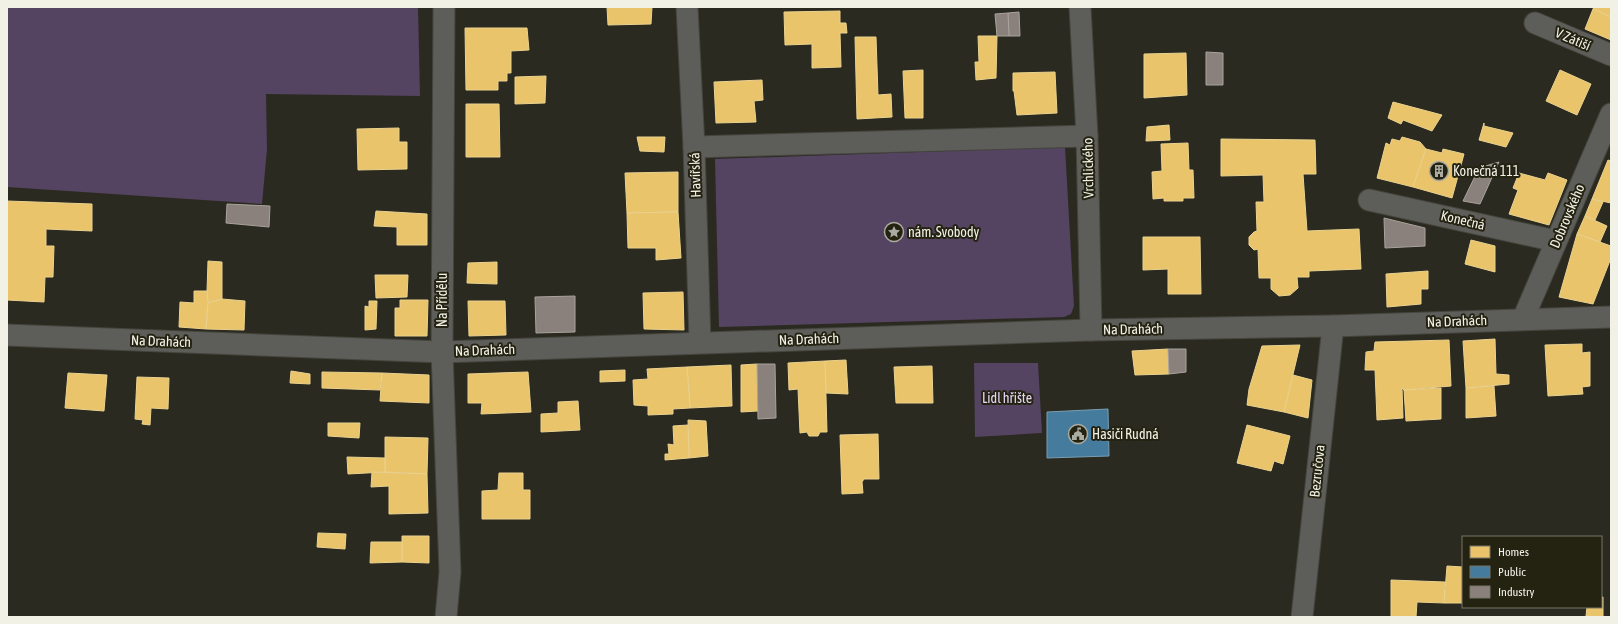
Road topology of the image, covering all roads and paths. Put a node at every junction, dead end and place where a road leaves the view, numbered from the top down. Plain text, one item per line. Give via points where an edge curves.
1 (444, 7) edge
2 (687, 7) edge
3 (1080, 7) edge
4 (1535, 23) dead end
5 (1611, 55) edge
6 (1611, 114) edge
7 (1087, 136) junction
8 (694, 147) junction
9 (1369, 200) dead end
10 (1556, 241) junction
11 (1611, 317) edge
12 (1523, 319) junction
13 (1333, 326) junction
14 (1091, 330) junction
15 (7, 334) edge
16 (700, 342) junction
17 (442, 352) junction
18 (446, 617) edge
19 (1302, 617) edge

1 - 17 street, Na Přídělu
2 - 8 street, Havířská
3 - 7 street, Vrchlického
4 - 5 street, V Zátiší
6 - 10 street, Dobrovského
7 - 8 street
7 - 14 street, Vrchlického
8 - 16 street, Havířská
9 - 10 street, Konečná
10 - 12 street, Dobrovského
11 - 12 street, Na Drahách
12 - 13 street, Na Drahách
13 - 14 street, Na Drahách
13 - 19 street, Bezručova
14 - 16 street, Na Drahách
15 - 17 street, Na Drahách
16 - 17 street, Na Drahách
17 - 18 street, Na Přídělu via 450,572

